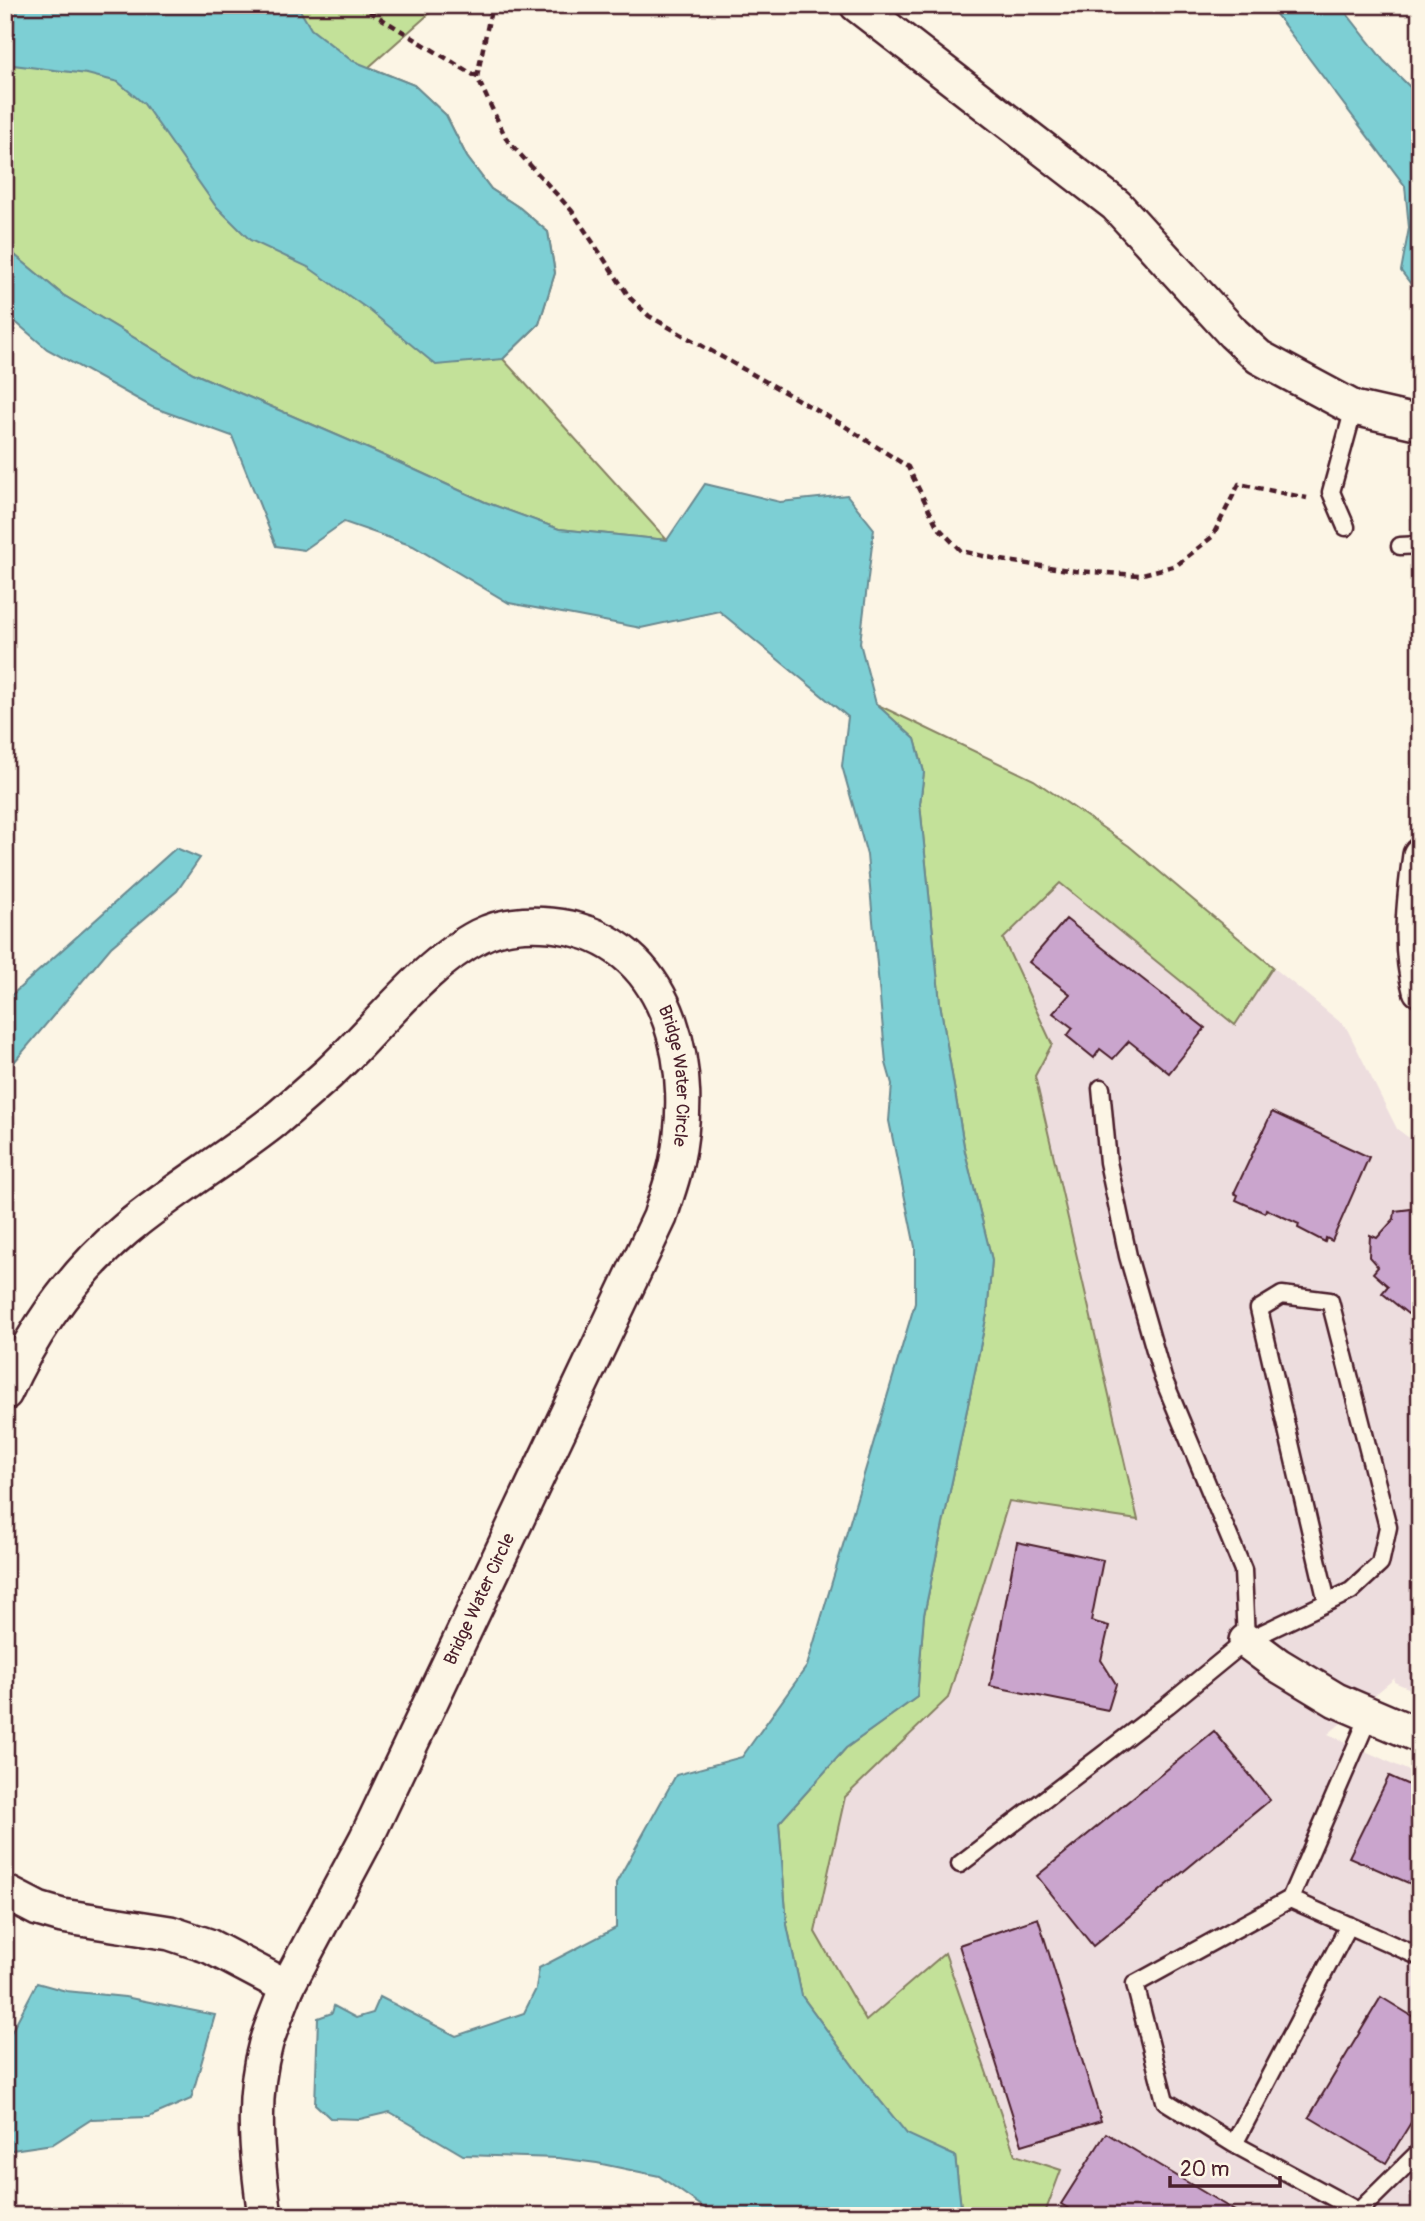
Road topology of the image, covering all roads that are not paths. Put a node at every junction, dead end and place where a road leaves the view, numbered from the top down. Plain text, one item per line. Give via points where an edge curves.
1 (857, 5) edge
2 (1354, 408) junction
3 (1420, 424) edge
4 (1346, 527) dead end
5 (1420, 545) edge
6 (1400, 546) dead end
7 (1420, 855) edge
8 (1420, 990) edge
9 (1101, 1088) dead end
10 (5, 1393) edge
11 (1327, 1602) junction
12 (1246, 1641) junction
13 (1370, 1714) junction
14 (1420, 1736) edge
15 (960, 1864) dead end
16 (5, 1892) edge
17 (1290, 1899) junction
18 (1349, 1925) junction
19 (1420, 1957) edge
20 (287, 1987) junction
21 (1234, 2144) junction
22 (1420, 2151) edge
23 (1356, 2214) edge
24 (265, 2216) edge

1 - 2 street via 1116,205 1259,357
2 - 3 street
2 - 4 lane via 1331,492
5 - 6 lane
7 - 8 street via 1413,944
9 - 12 lane via 1108,1162 1128,1256 1163,1378 1243,1570
10 - 20 street, Bridge Water Circle via 45,1319 78,1277 126,1230 274,1121 445,958 480,935 507,926 549,924 579,930 618,950 657,989 679,1053 683,1108 676,1164 660,1217 366,1839
11 - 11 lane via 1352,1591 1380,1564 1388,1527 1330,1301 1282,1295 1259,1309
11 - 12 lane
12 - 13 street via 1336,1700
12 - 15 lane
13 - 14 street
13 - 17 lane
16 - 20 street via 62,1916 170,1933 209,1947
17 - 18 lane
17 - 21 lane via 1135,1984 1166,2101
18 - 19 lane
18 - 21 lane
20 - 24 street, Bridge Water Circle via 266,2045 257,2095 256,2154
21 - 23 lane
22 - 23 lane

